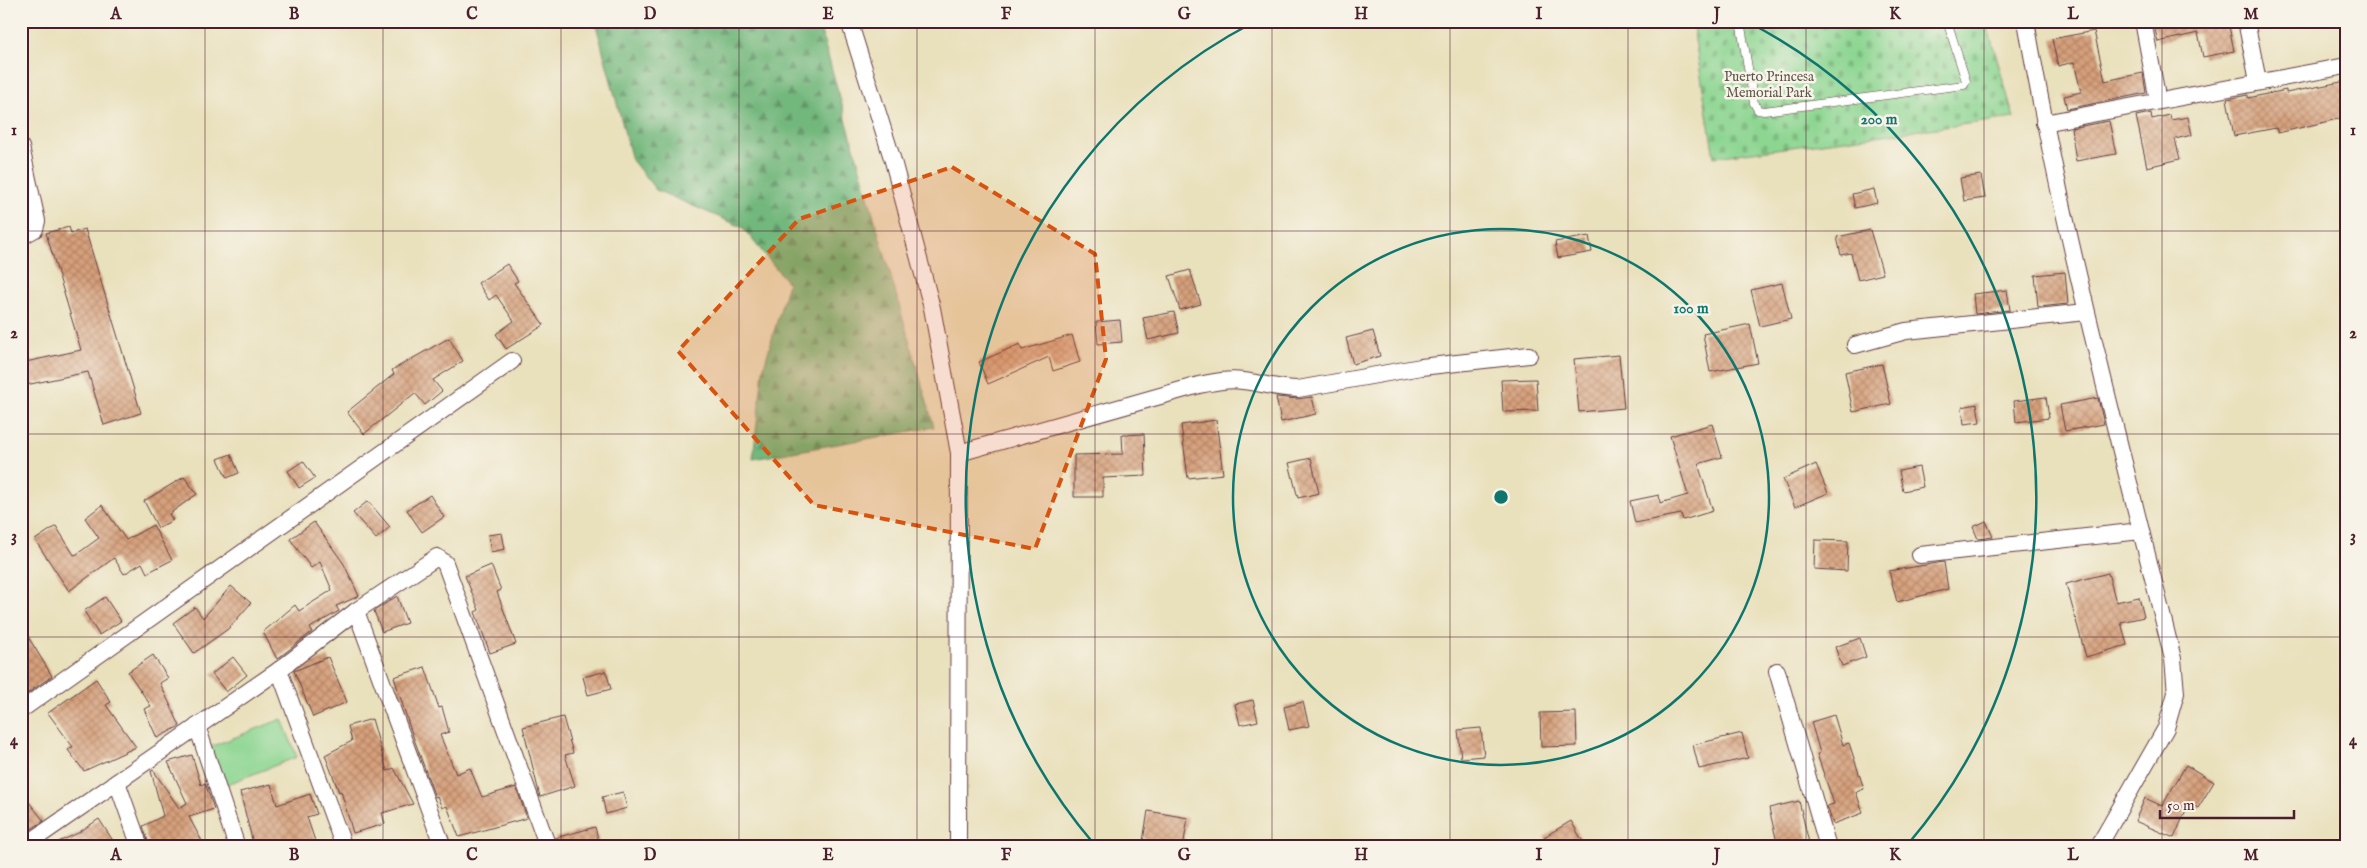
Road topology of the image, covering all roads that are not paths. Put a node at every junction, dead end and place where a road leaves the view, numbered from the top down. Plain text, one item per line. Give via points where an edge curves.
1 (849, 21) edge
2 (1740, 21) edge
3 (1947, 21) edge
4 (2026, 21) edge
5 (2143, 21) edge
6 (2246, 21) edge
7 (2346, 66) edge
8 (2258, 81) junction
9 (2158, 101) junction
10 (2044, 123) junction
11 (21, 147) edge
12 (21, 237) edge
13 (2086, 312) junction
14 (1855, 345) dead end
15 (1529, 355) dead end
16 (512, 362) dead end
17 (959, 453) junction
18 (2142, 531) junction
19 (1920, 555) dead end
20 (356, 611) junction
21 (279, 670) junction
22 (1777, 671) dead end
23 (21, 710) edge
24 (196, 726) junction
25 (117, 782) junction
26 (39, 842) edge
27 (23, 847) edge
28 (140, 847) edge
29 (237, 847) edge
30 (344, 847) edge
31 (443, 847) edge
32 (548, 847) edge
33 (958, 847) edge
34 (1828, 847) edge
35 (2098, 847) edge

1 - 17 street via 893,161 932,308
2 - 3 lane via 1754,103 1758,110 1764,110 1964,86 1966,81
4 - 10 street
5 - 9 street
6 - 8 street
7 - 8 street
8 - 9 street
9 - 10 street
10 - 13 street
11 - 12 street via 37,221 35,228
13 - 14 street via 1906,331
13 - 18 street
15 - 17 street via 1421,367 1298,389 1224,380
16 - 23 street
17 - 33 street
18 - 19 street
18 - 35 street via 2172,659 2176,693 2166,728
20 - 21 street
20 - 31 street
20 - 32 street via 434,558 443,560
21 - 24 street
21 - 30 street
22 - 34 street
24 - 25 street
24 - 29 street
25 - 26 street
25 - 28 street
26 - 27 street

